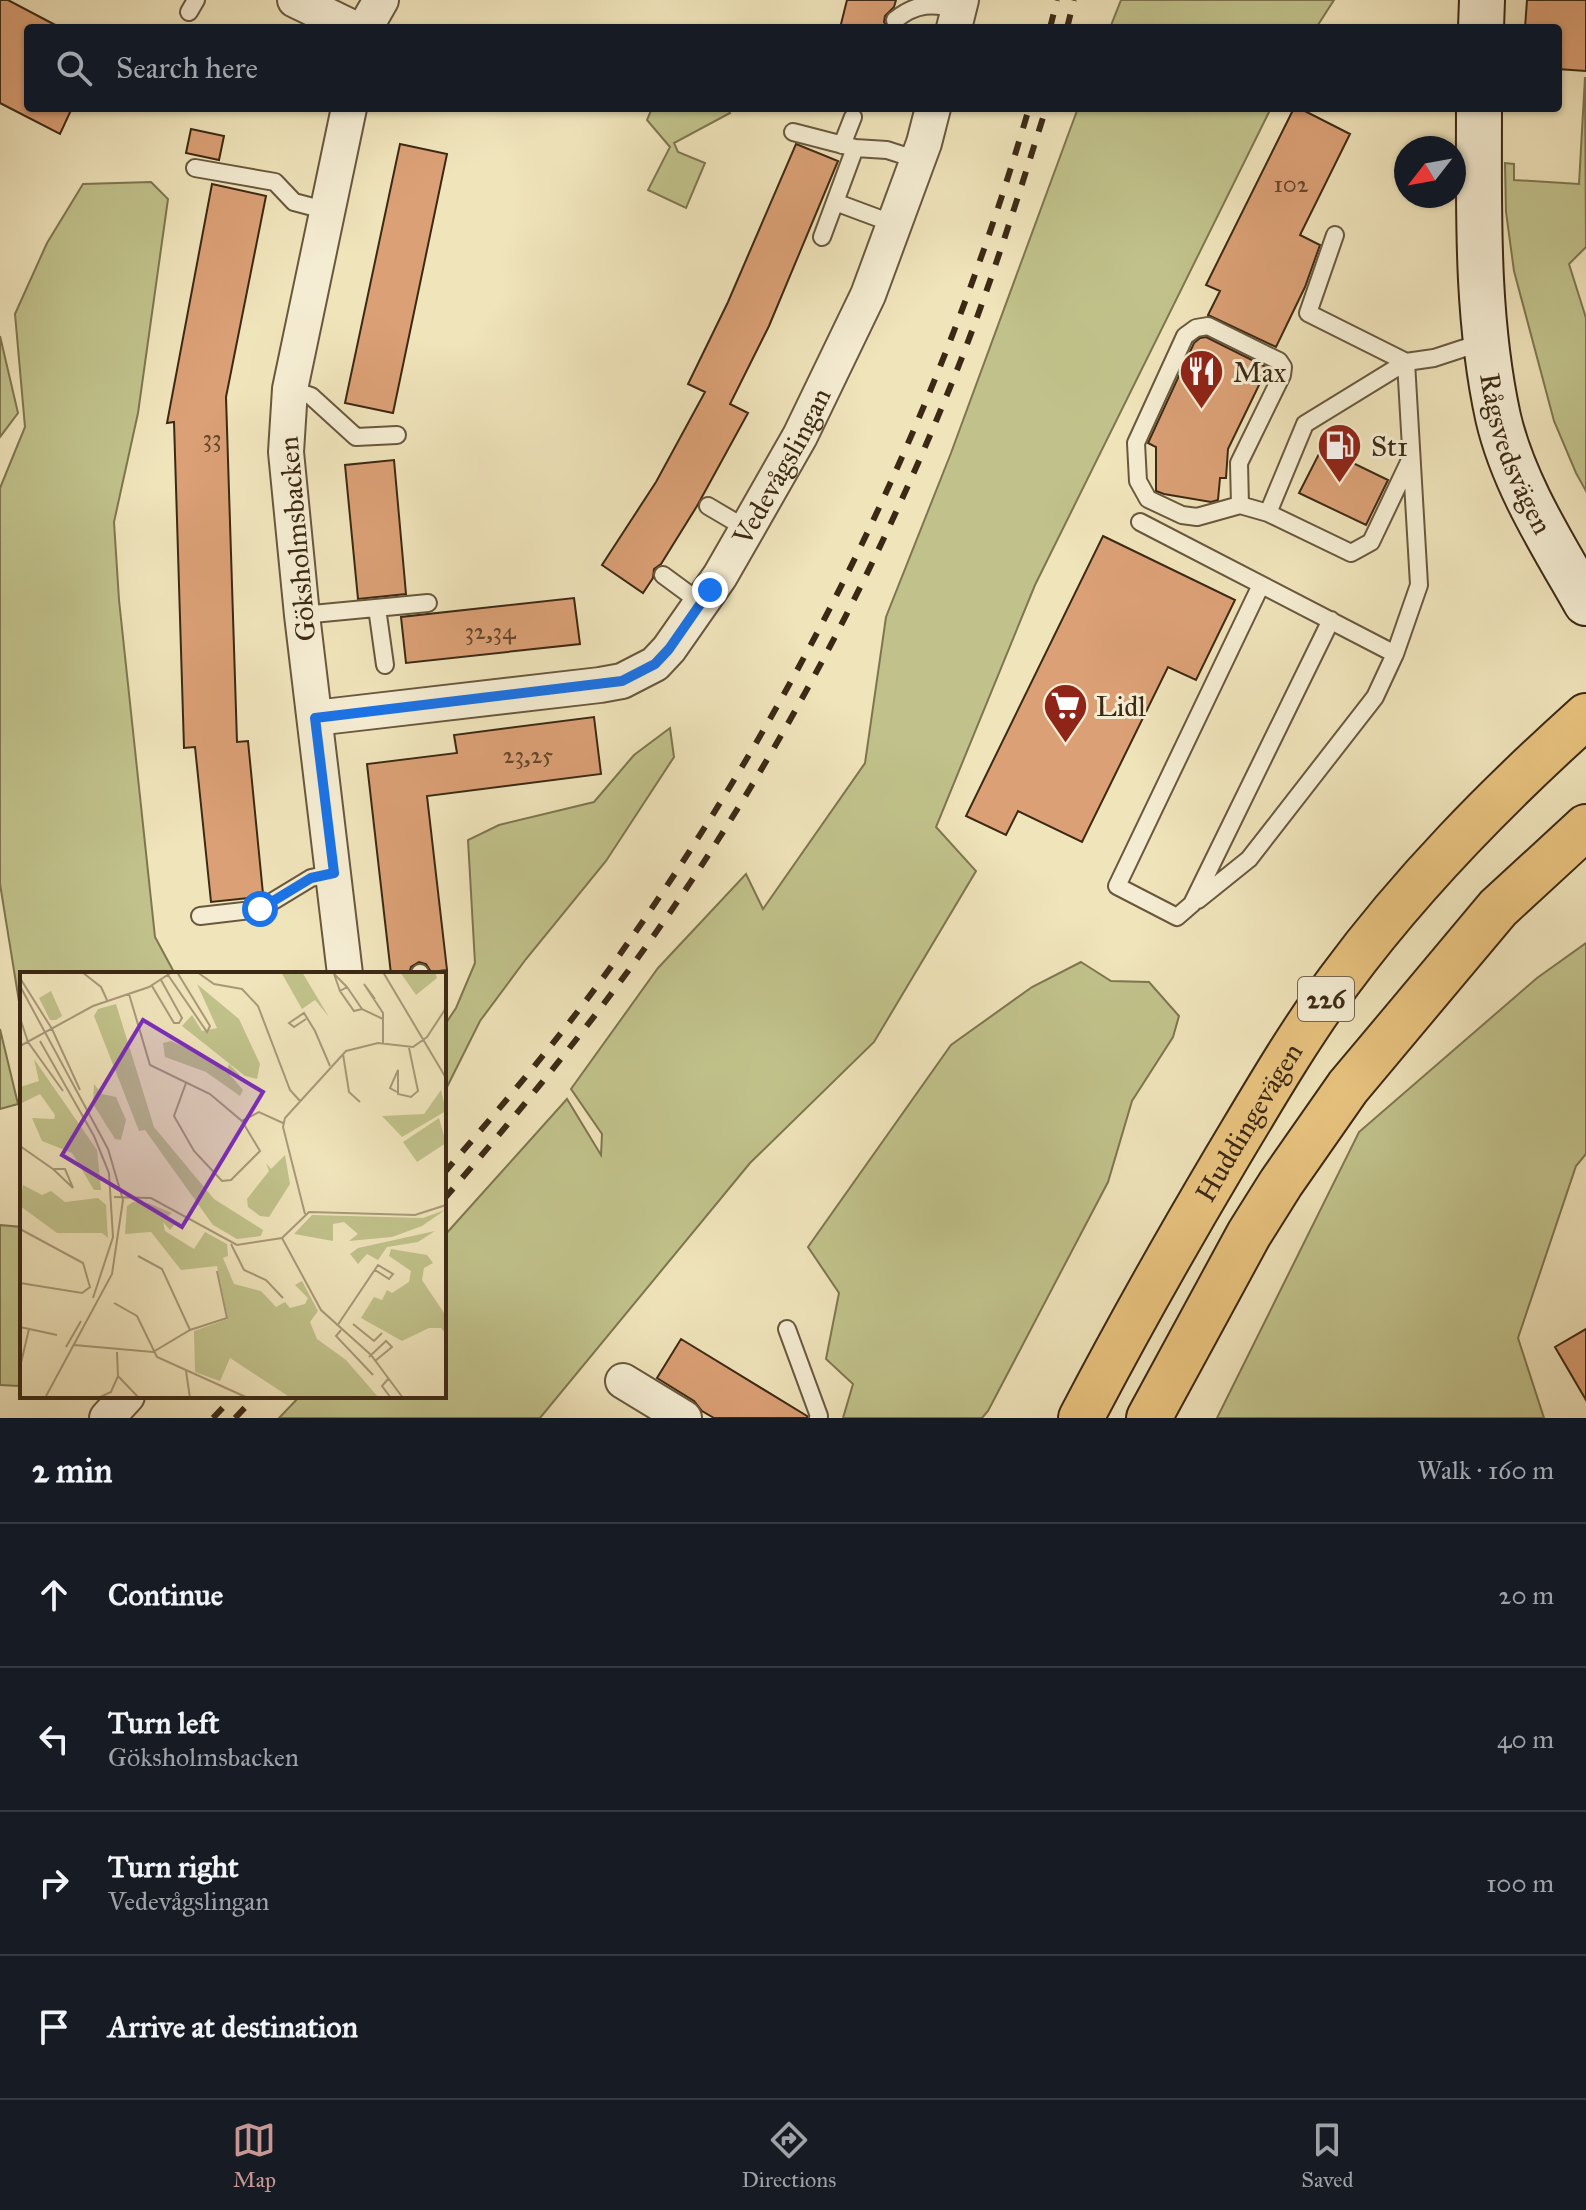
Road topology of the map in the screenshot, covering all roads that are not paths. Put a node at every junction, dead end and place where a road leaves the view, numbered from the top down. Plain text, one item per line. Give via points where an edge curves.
1 (295, 0) edge
2 (381, 0) edge
3 (1482, 0) edge
4 (958, 12) edge
5 (895, 20) dead end
6 (345, 24) edge
7 (367, 24) edge
8 (1481, 24) edge
9 (348, 112) edge
10 (932, 112) edge
11 (1479, 112) edge
12 (853, 117) dead end
13 (793, 132) dead end
14 (849, 146) junction
15 (918, 160) junction
16 (195, 168) dead end
17 (835, 202) junction
18 (328, 211) junction
19 (894, 224) junction
20 (1335, 235) dead end
21 (822, 237) dead end
22 (1486, 341) junction
23 (1406, 362) junction
24 (290, 389) junction
25 (397, 435) dead end
26 (1412, 456) junction
27 (1240, 505) junction
28 (708, 506) dead end
29 (1268, 513) junction
30 (1140, 522) dead end
31 (747, 529) junction
32 (1586, 543) edge
33 (663, 575) dead end
34 (1261, 585) junction
35 (428, 603) dead end
36 (701, 603) junction
37 (1586, 603) edge
38 (377, 608) junction
39 (302, 615) junction
40 (1331, 620) junction
41 (1395, 654) junction
42 (385, 665) dead end
43 (1586, 716) edge
44 (315, 718) junction
45 (1586, 827) edge
46 (334, 873) junction
47 (1192, 904) junction
48 (200, 916) dead end
49 (345, 972) edge
50 (1220, 1287) junction
51 (787, 1329) dead end
52 (1127, 1330) junction
53 (623, 1381) dead end
54 (125, 1398) edge
55 (107, 1418) edge
56 (684, 1418) edge
57 (818, 1418) edge
58 (1053, 1418) edge
59 (1081, 1418) edge
60 (1149, 1418) edge
61 (1167, 1418) edge

1 - 6 street
2 - 7 street
3 - 8 street
4 - 5 lane via 932,4 907,10
9 - 18 street, Göksholmsbacken
10 - 15 street, Vedevågslingan
11 - 22 street, Rågsvedsvägen
12 - 14 lane
13 - 14 lane
14 - 15 lane
14 - 17 lane
15 - 19 street, Vedevågslingan
16 - 18 lane via 275,182 294,202
17 - 19 lane
17 - 21 lane
18 - 24 street, Göksholmsbacken
19 - 31 street, Vedevågslingan via 868,295 800,436
20 - 23 lane via 1308,313
22 - 23 lane
22 - 32 street, Rågsvedsvägen via 1525,409 1553,483
22 - 37 street, Rågsvedsvägen via 1511,455
23 - 26 lane
23 - 29 lane via 1305,424
24 - 25 lane via 311,396 356,437
24 - 39 street, Göksholmsbacken via 286,452
26 - 29 lane via 1371,542 1351,553
26 - 41 lane via 1419,585
27 - 27 lane via 1239,463 1283,367 1208,326 1196,328 1185,336 1136,443 1138,481 1148,499 1182,515 1197,517
27 - 29 lane
28 - 31 lane
30 - 34 lane
31 - 36 street, Vedevågslingan
33 - 36 lane
34 - 40 lane
34 - 47 lane via 1117,886 1177,917
35 - 38 lane
36 - 44 street, Vedevågslingan via 655,664 622,681
38 - 39 lane
38 - 42 lane
39 - 44 street, Göksholmsbacken
40 - 41 lane
40 - 47 lane
41 - 47 lane via 1375,697 1249,859
43 - 52 main road, Huddingevägen / 226 via 1457,839 1339,980 1293,1045
44 - 46 street, Göksholmsbacken
45 - 50 main road, Huddingevägen / 226 via 1498,908 1348,1087 1281,1183
46 - 48 lane via 311,878 260,909
46 - 49 street, Göksholmsbacken
50 - 60 main road, Huddingevägen / 226
50 - 61 main road
51 - 57 lane
52 - 58 main road
52 - 59 main road, Huddingevägen / 226
53 - 56 street
54 - 55 street

